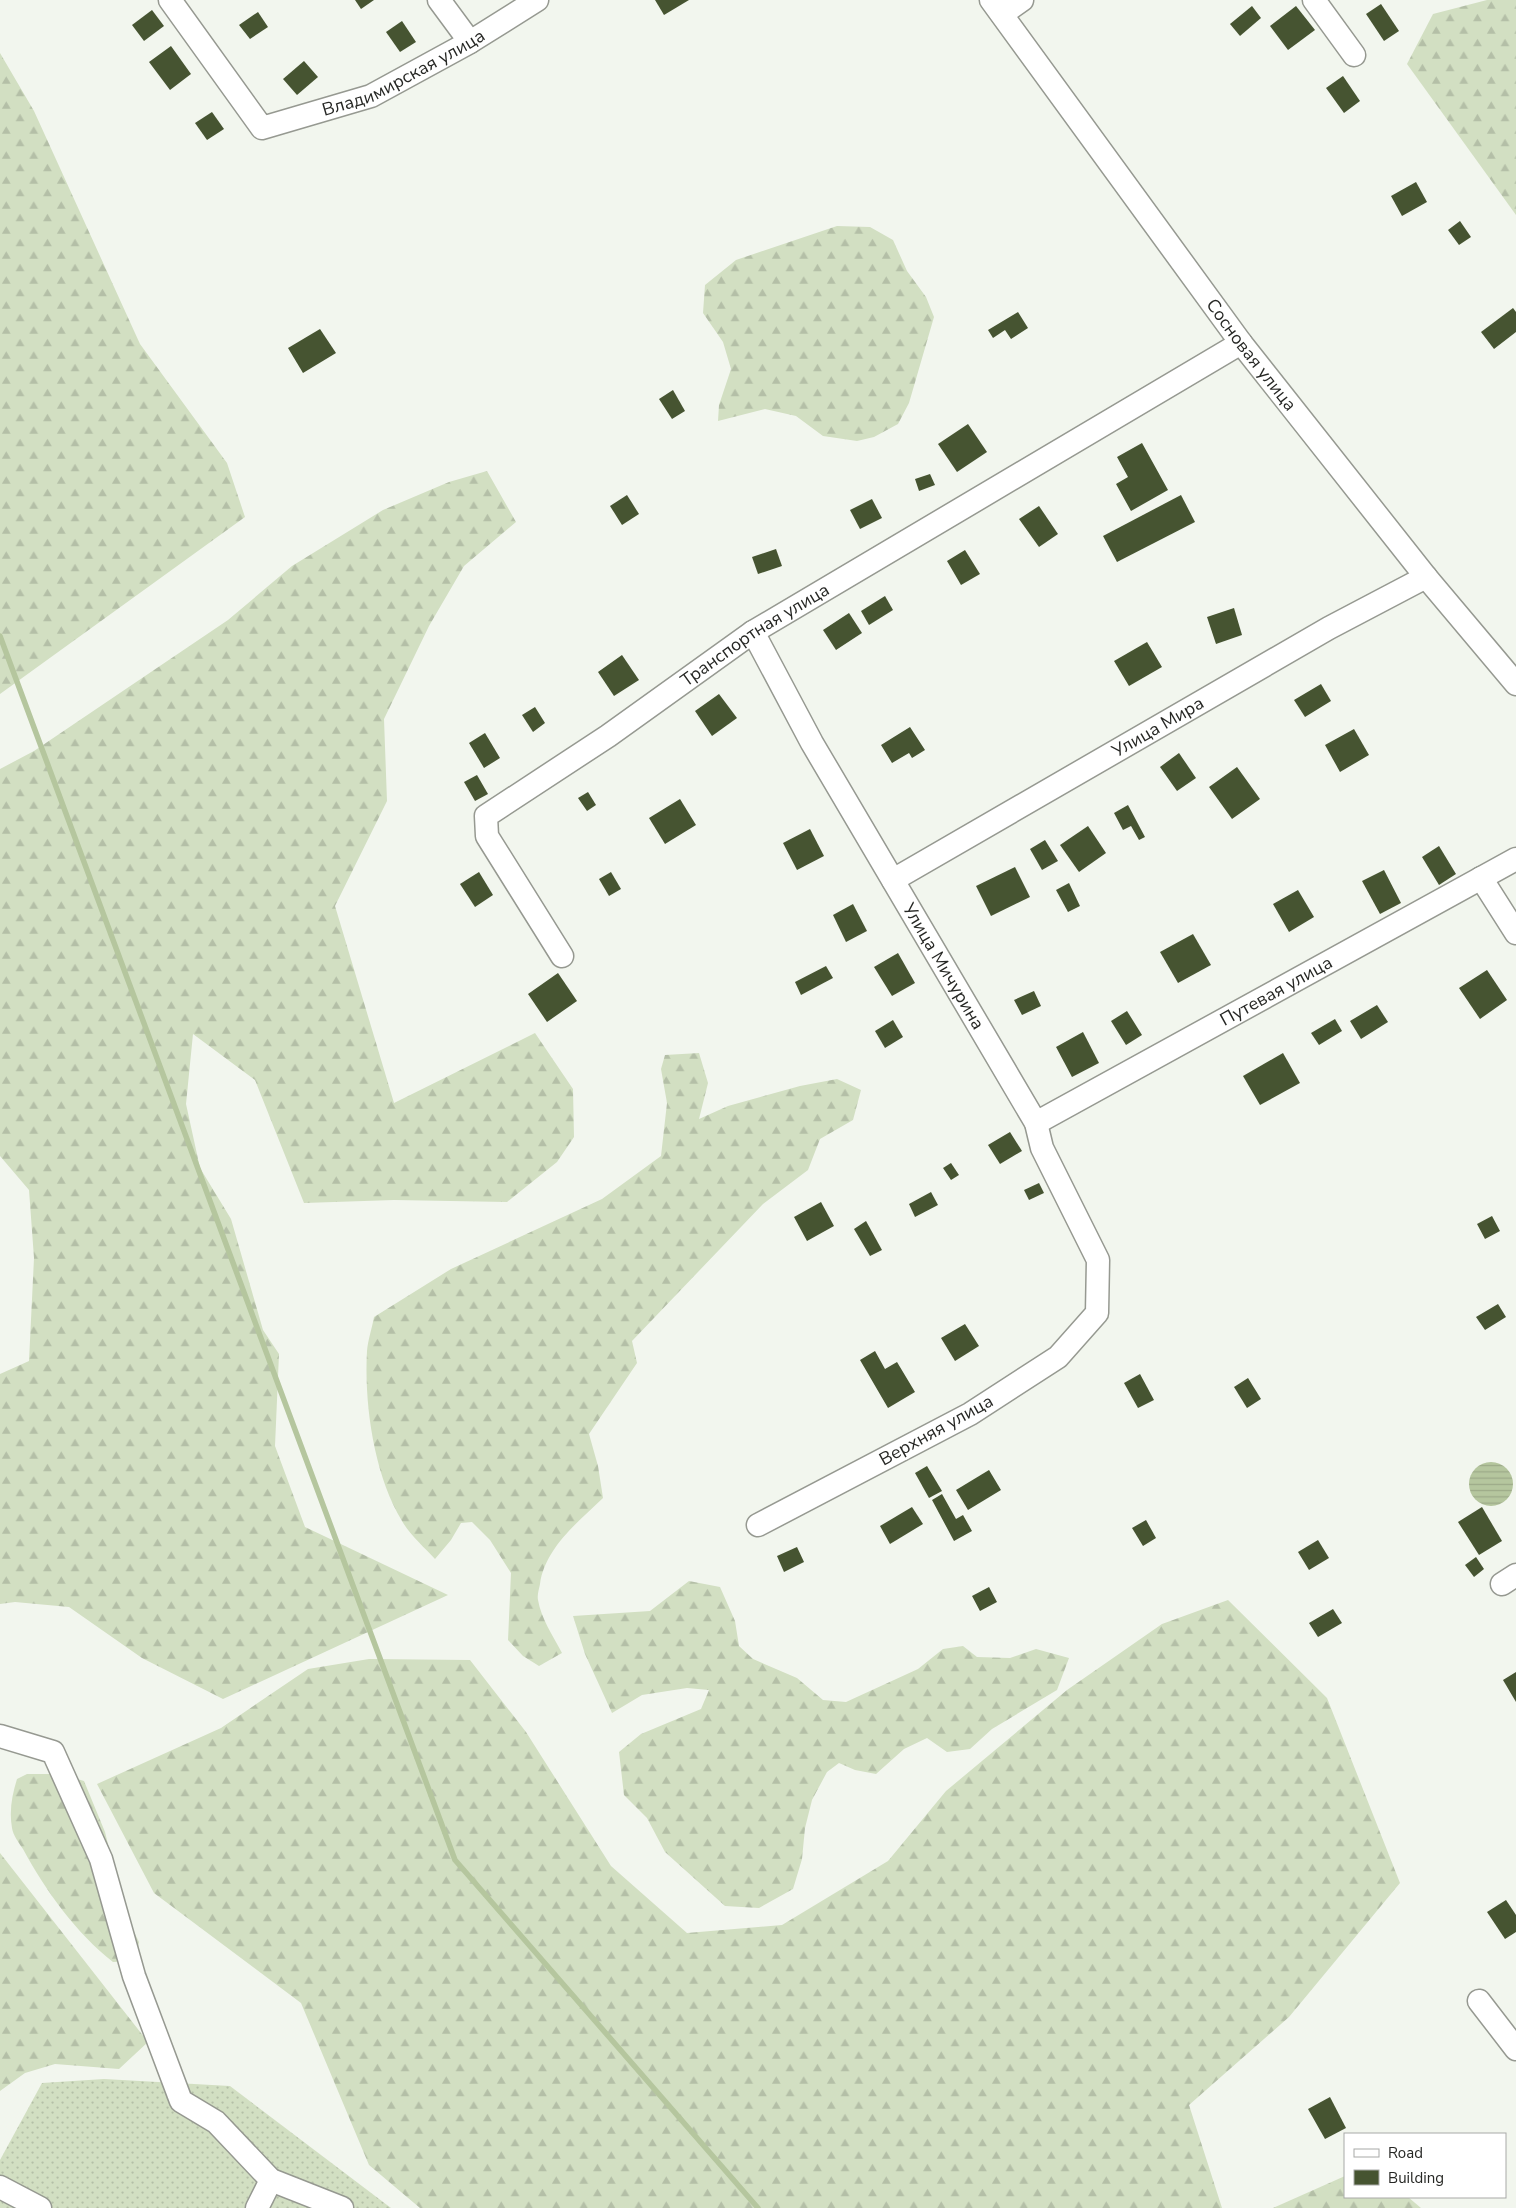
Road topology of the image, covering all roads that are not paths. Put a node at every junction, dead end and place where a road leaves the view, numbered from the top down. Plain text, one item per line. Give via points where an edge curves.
1 (170, 0) edge
2 (439, 0) edge
3 (537, 0) edge
4 (1022, 0) edge
5 (1314, 0) edge
6 (996, 7) edge
7 (470, 42) junction
8 (1354, 55) dead end
9 (1241, 343) junction
10 (1426, 577) junction
11 (753, 632) junction
12 (1516, 684) edge
13 (1516, 858) edge
14 (1481, 878) junction
15 (893, 880) junction
16 (1516, 934) edge
17 (562, 956) dead end
18 (1036, 1123) junction
19 (1097, 1313) joint
20 (758, 1525) dead end
21 (0, 1736) edge
22 (1479, 2002) dead end
23 (1516, 2049) edge
24 (271, 2180) junction
25 (0, 2187) edge
26 (40, 2208) edge
27 (257, 2208) edge
28 (342, 2208) edge

1 - 7 street, Владимирская улица via 262,128 371,96
2 - 7 street
3 - 7 street, Владимирская улица
4 - 6 street
5 - 8 street
6 - 9 street, Сосновая улица
9 - 10 street, Сосновая улица
9 - 11 street, Транспортная улица
10 - 12 street, Сосновая улица
10 - 15 street, Улица Мира via 1329,628
11 - 15 street, Улица Мичурина via 812,743
11 - 17 street, Транспортная улица via 608,736 486,816 487,836
13 - 14 street, Путевая улица
14 - 16 street
14 - 18 street, Путевая улица
15 - 18 street, Улица Мичурина
18 - 19 street, Улица Мичурина via 1042,1148 1098,1260
19 - 20 street, Верхняя улица via 1058,1357 970,1414
21 - 24 street via 52,1752 101,1859 134,1976 181,2101 216,2122
22 - 23 street
24 - 27 street
24 - 28 street
25 - 26 street

